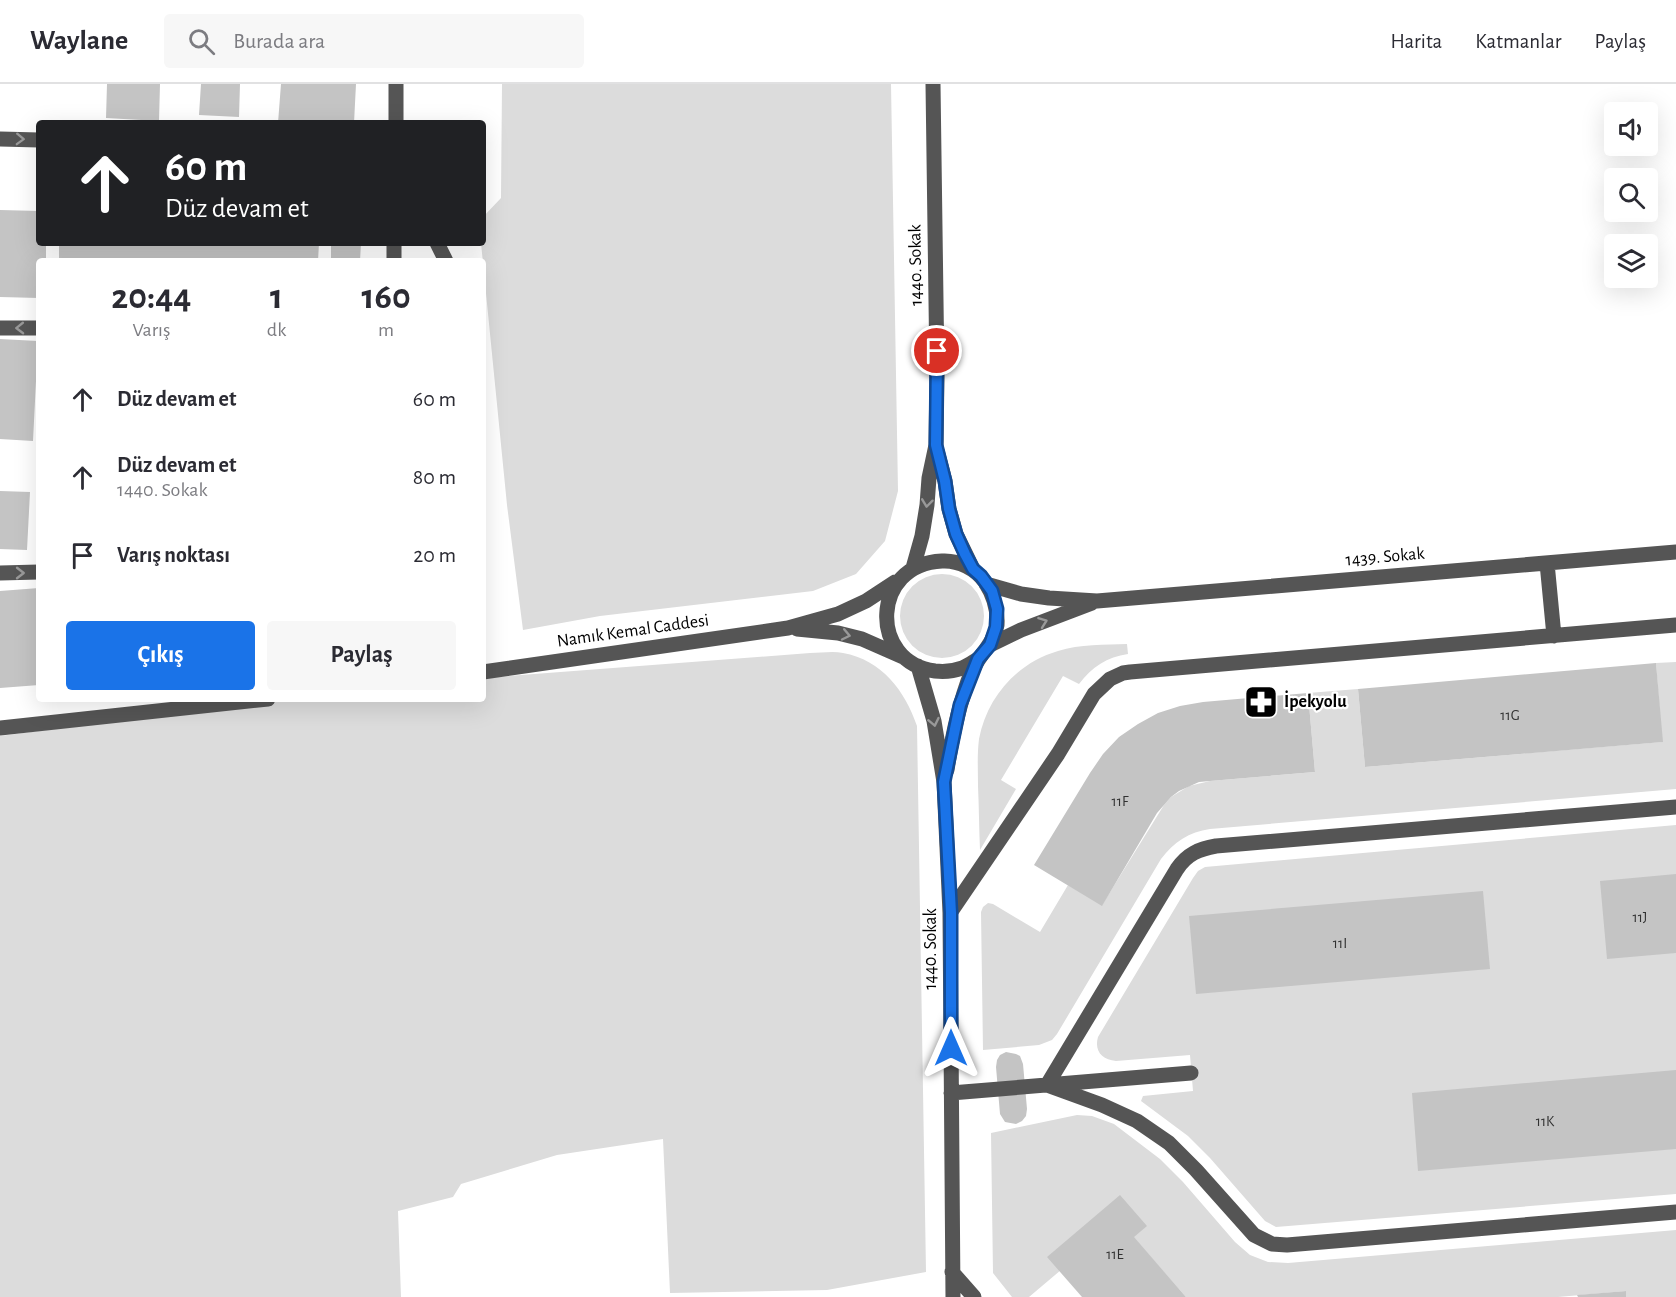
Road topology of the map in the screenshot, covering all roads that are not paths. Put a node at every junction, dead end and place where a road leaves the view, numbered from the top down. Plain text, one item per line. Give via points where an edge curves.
1 (396, 84) edge
2 (933, 84) edge
3 (396, 120) edge
4 (0, 139) edge
5 (36, 140) edge
6 (0, 328) edge
7 (36, 328) edge
8 (936, 445) junction
9 (1676, 552) edge
10 (1547, 563) junction
11 (913, 568) junction
12 (973, 569) junction
13 (0, 573) edge
14 (36, 573) edge
15 (899, 579) junction
16 (986, 584) junction
17 (1097, 601) junction
18 (1676, 625) edge
19 (788, 628) junction
20 (1554, 636) junction
21 (990, 645) junction
22 (978, 659) junction
23 (912, 662) junction
24 (486, 672) edge
25 (240, 702) edge
26 (0, 728) edge
27 (944, 782) junction
28 (1676, 807) edge
29 (951, 913) junction
30 (1191, 1073) dead end
31 (1047, 1085) junction
32 (951, 1093) junction
33 (1676, 1212) edge
34 (952, 1272) junction
35 (953, 1297) edge
36 (974, 1297) edge

1 - 3 street
2 - 8 street, 1440. Sokak
4 -> 5 street
7 -> 6 street
8 -> 11 street
8 - 12 street via 956,534
9 - 10 street, 1439. Sokak
10 - 17 street, 1439. Sokak
10 - 20 street
11 - 12 street via 930,561 949,560
11 - 15 street
12 - 16 street
13 -> 14 street
15 - 19 street via 838,614
15 - 23 street via 886,613 888,632 896,648
16 - 17 street via 1021,594
16 - 21 street via 997,609
21 -> 17 street
18 - 20 street
19 -> 23 street via 862,639
19 - 24 street, Namık Kemal Caddesi
20 - 29 street via 1116,675 1095,694
21 - 22 street
22 - 23 street via 944,672 926,670
22 - 27 street via 960,705
23 -> 27 street via 934,721
25 - 26 street
27 - 29 street, 1440. Sokak
28 - 31 street via 1198,850 1177,869
29 - 32 street, 1440. Sokak
30 - 31 street
31 - 32 street
31 - 33 street via 1137,1121 1169,1143 1254,1235 1272,1244
32 - 34 street, 1440. Sokak
34 - 35 street, 1440. Sokak
34 - 36 street

